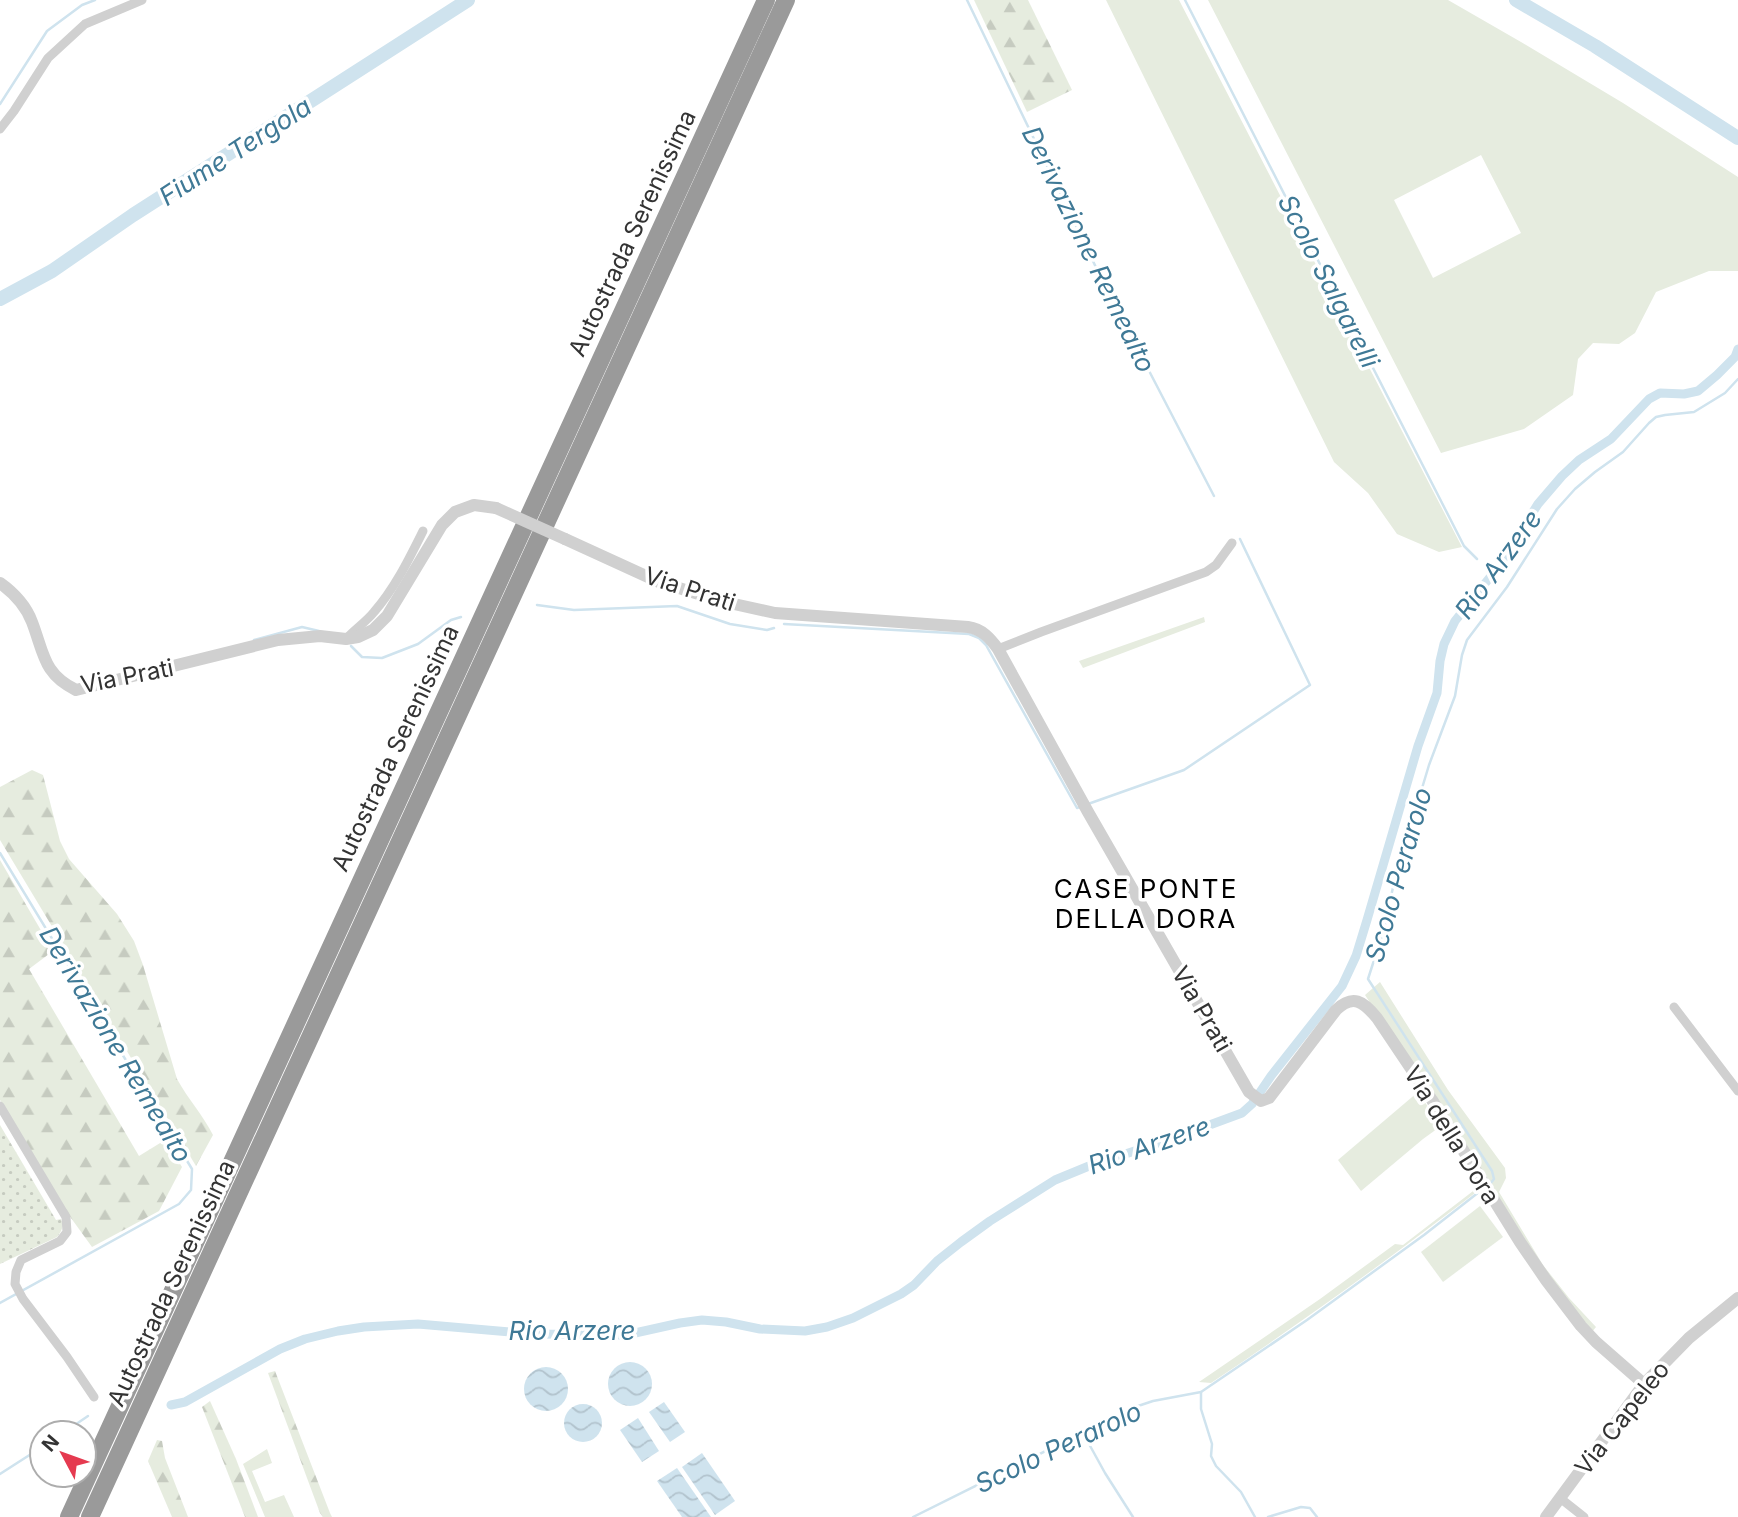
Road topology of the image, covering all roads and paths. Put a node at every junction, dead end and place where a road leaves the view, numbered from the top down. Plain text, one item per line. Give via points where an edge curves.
1 (142, 0) edge
2 (766, 0) edge
3 (786, 0) edge
4 (0, 129) edge
5 (423, 531) dead end
6 (1232, 543) dead end
7 (0, 583) edge
8 (346, 639) junction
9 (998, 649) junction
10 (1674, 1007) dead end
11 (1738, 1091) edge
12 (1256, 1097) joint
13 (0, 1106) edge
14 (1738, 1299) edge
15 (1644, 1384) junction
16 (94, 1397) dead end
17 (1560, 1498) junction
18 (69, 1517) edge
19 (90, 1517) edge
20 (1546, 1517) edge
21 (1584, 1517) edge

1 - 4 street via 85,24 48,58
2 - 18 highway, Autostrada Serenissima
3 - 19 highway, Autostrada Serenissima
5 - 8 street via 390,592
6 - 9 street via 1206,572
7 - 8 street, Via Prati via 24,607 51,671 76,690 278,640
8 - 9 street, Via Prati, bridge via 373,630 387,616 442,525 456,512 474,505 496,508 659,582 725,602 775,613 973,628
9 - 12 street, Via Prati via 1088,813
10 - 11 street
12 - 15 street, Via della Dora via 1266,1100 1272,1095 1342,1004 1353,1000 1366,1006 1560,1300 1596,1342
13 - 16 street via 66,1217 67,1232 60,1241 21,1260 15,1284
14 - 15 street, Via Capeleo via 1689,1338
15 - 17 street, Via Capeleo
17 - 20 street, Via Capeleo
17 - 21 street

